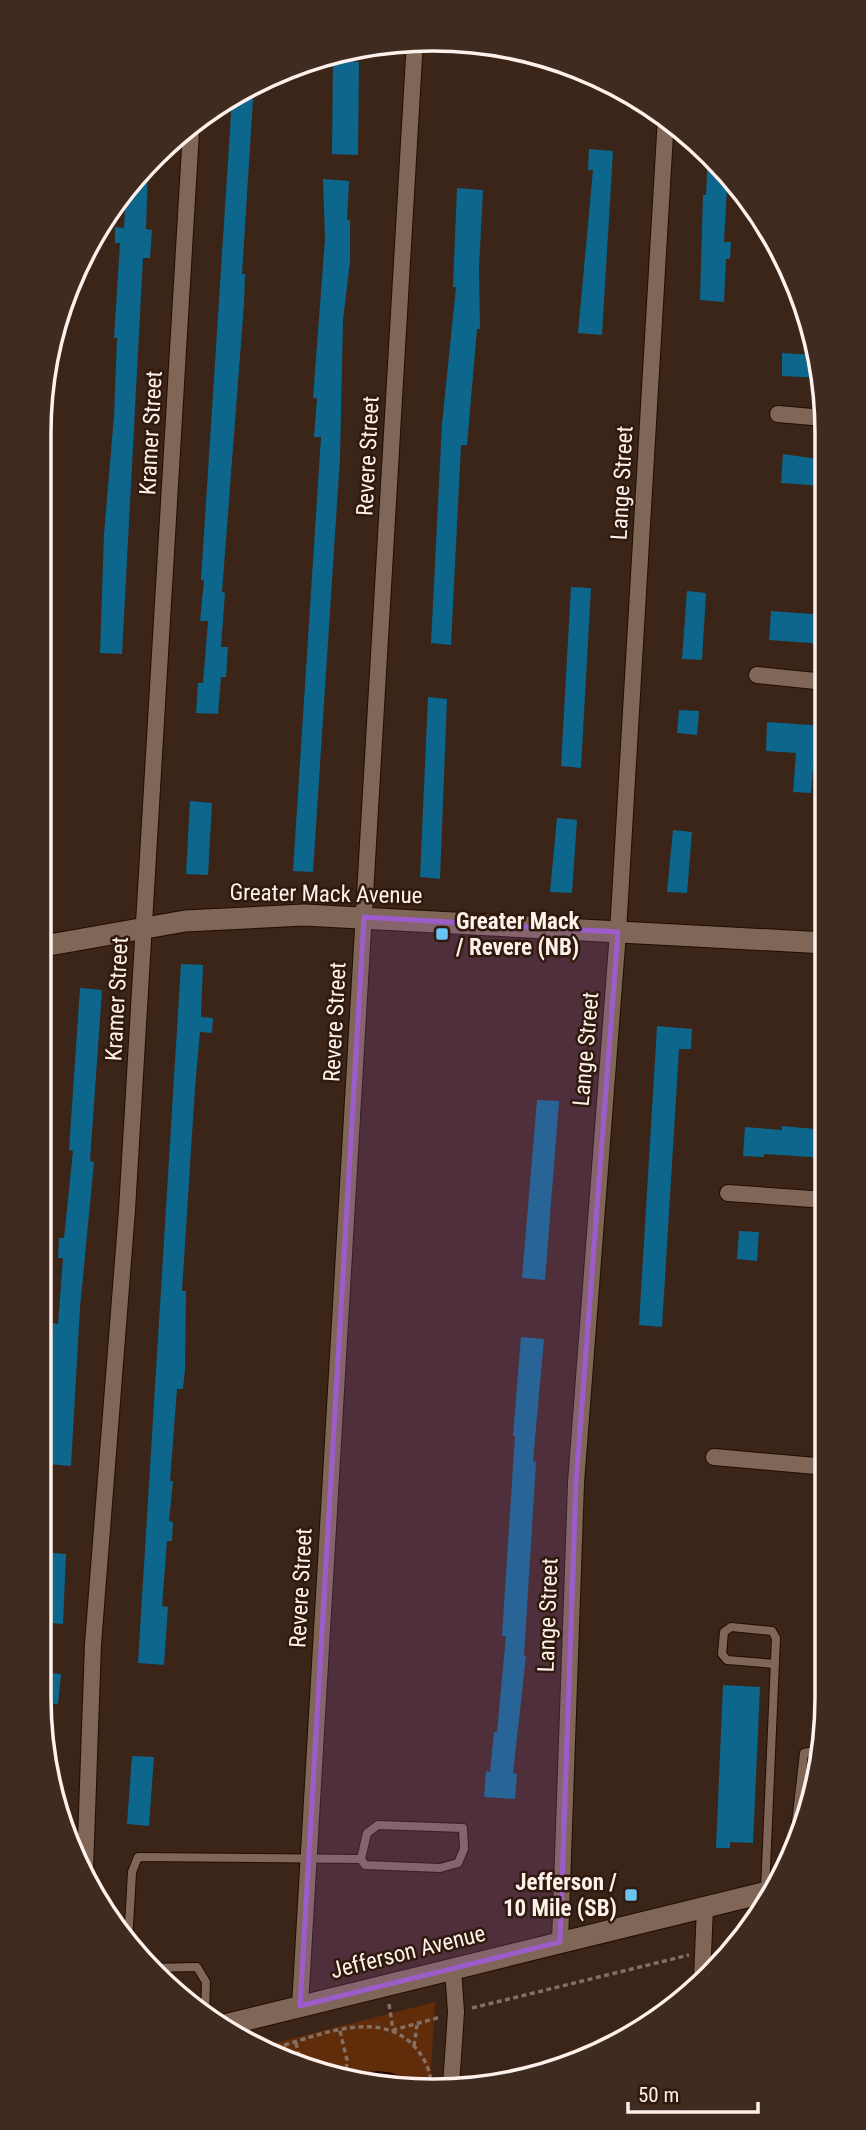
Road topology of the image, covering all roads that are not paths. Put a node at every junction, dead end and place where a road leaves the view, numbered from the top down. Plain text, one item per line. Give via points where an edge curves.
1 (414, 52) edge
2 (665, 129) edge
3 (191, 138) edge
4 (778, 414) dead end
5 (814, 417) edge
6 (758, 675) dead end
7 (815, 681) edge
8 (364, 917) junction
9 (144, 926) junction
10 (618, 932) junction
11 (815, 942) edge
12 (51, 944) edge
13 (729, 1193) dead end
14 (815, 1199) edge
15 (714, 1457) dead end
16 (815, 1466) edge
17 (775, 1664) junction
18 (811, 1752) edge
19 (797, 1813) edge
20 (85, 1856) edge
21 (308, 1857) junction
22 (361, 1859) junction
23 (768, 1880) edge
24 (760, 1894) edge
25 (705, 1907) junction
26 (129, 1928) edge
27 (560, 1942) junction
28 (703, 1967) edge
29 (164, 1968) edge
30 (453, 1969) junction
31 (205, 2004) edge
32 (300, 2006) junction
33 (234, 2023) edge
34 (452, 2078) edge

1 - 8 street, Revere Street
2 - 10 street, Lange Street
3 - 9 street, Kramer Street
4 - 5 street
6 - 7 street
8 - 9 street, Greater Mack Avenue via 257,916
8 - 10 street, Greater Mack Avenue
8 - 21 street, Revere Street
9 - 12 street, Greater Mack Avenue
9 - 20 street, Kramer Street via 93,1644
10 - 11 street, Greater Mack Avenue
10 - 27 street, Lange Street via 576,1483
13 - 14 street
15 - 16 street
17 - 17 lane via 772,1631 731,1627 724,1632 722,1654 727,1660
17 - 23 lane
18 - 19 lane via 804,1753
21 - 22 lane
21 - 26 lane via 138,1857 132,1872
21 - 32 street, Revere Street
22 - 22 lane via 365,1865 440,1868 458,1863 464,1849 463,1828 378,1825 367,1833
24 - 25 street, Jefferson Avenue
25 - 27 street, Jefferson Avenue
25 - 28 street
27 - 30 street, Jefferson Avenue
29 - 31 lane via 197,1967 206,1983
30 - 32 street, Jefferson Avenue
30 - 34 street via 456,2012
32 - 33 street, Jefferson Avenue

